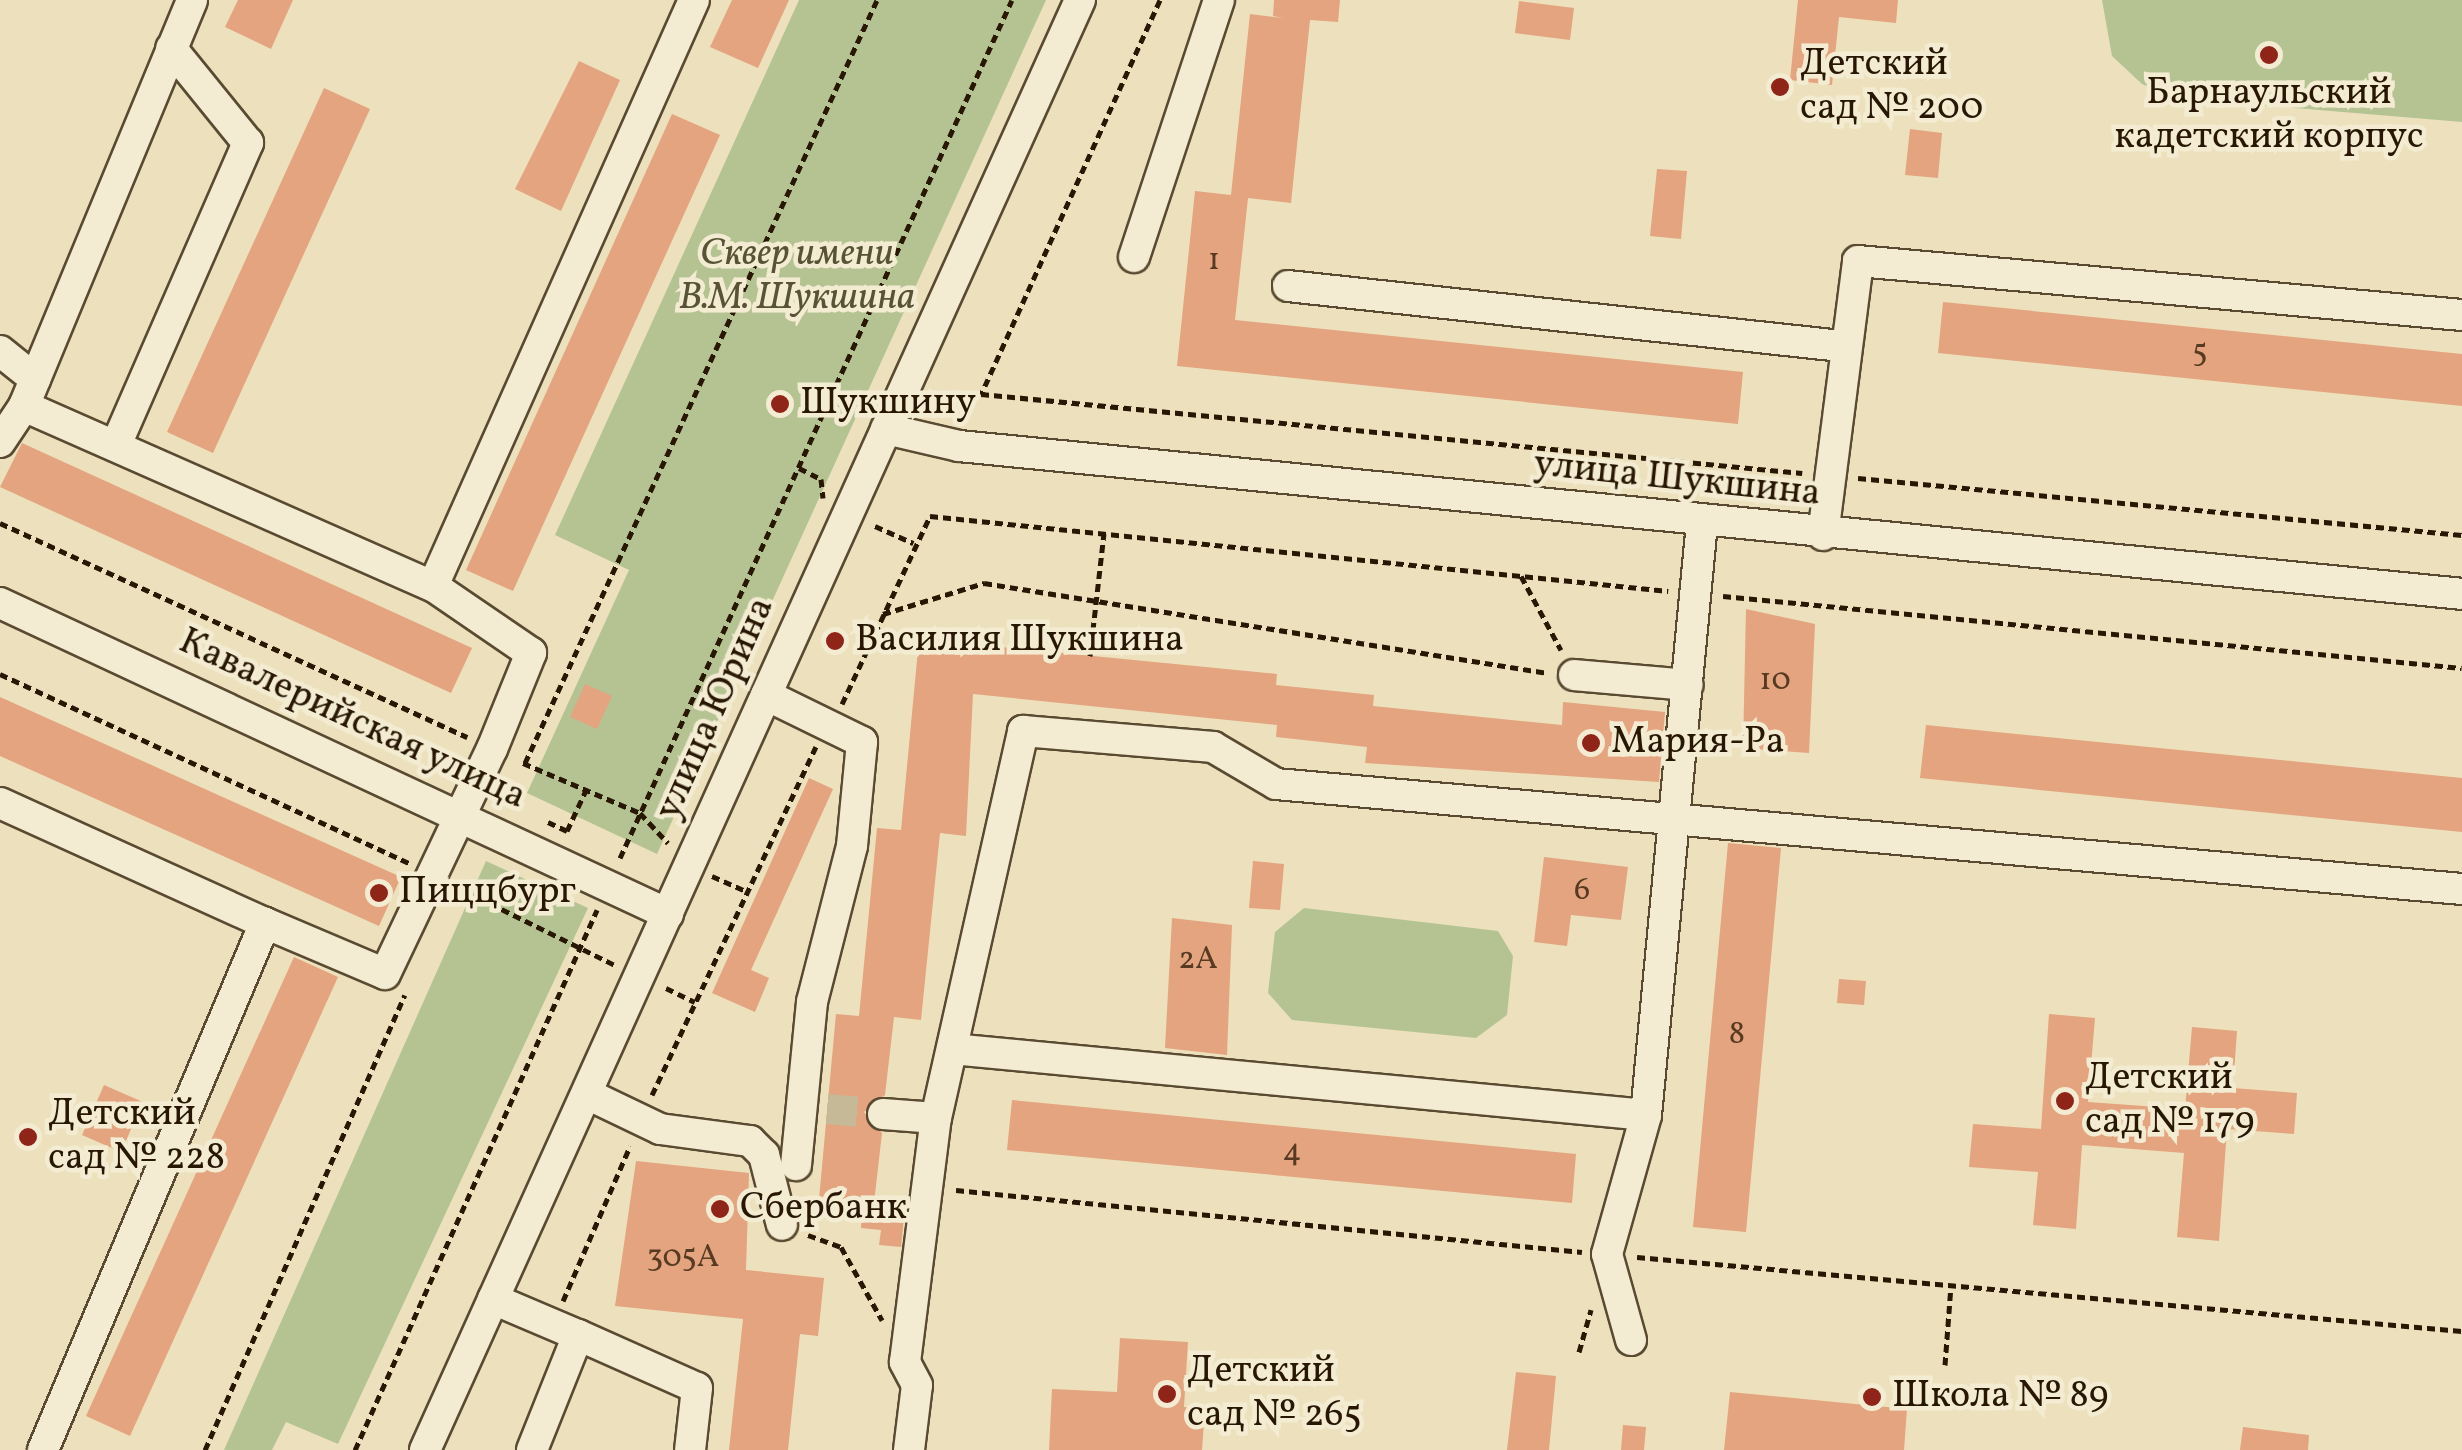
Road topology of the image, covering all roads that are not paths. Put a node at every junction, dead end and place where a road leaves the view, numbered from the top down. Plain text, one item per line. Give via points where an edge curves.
1 (192, 0) edge
2 (694, 0) edge
3 (1080, 0) edge
4 (1219, 0) edge
5 (171, 48) junction
6 (1134, 257) dead end
7 (1288, 286) dead end
8 (2462, 315) edge
9 (1841, 346) junction
10 (0, 352) edge
11 (30, 392) junction
12 (886, 429) junction
13 (0, 442) edge
14 (116, 445) junction
15 (1702, 523) junction
16 (1823, 535) junction
17 (433, 586) junction
18 (2462, 594) edge
19 (0, 603) edge
20 (1574, 675) road end
21 (1688, 685) junction
22 (766, 695) junction
23 (0, 803) edge
24 (462, 813) junction
25 (1676, 822) junction
26 (2462, 889) edge
27 (668, 914) junction
28 (265, 922) junction
29 (952, 1049) junction
30 (587, 1094) junction
31 (884, 1114) tunnel mouth
32 (1646, 1116) junction
33 (936, 1118) junction
34 (796, 1164) dead end
35 (782, 1225) road end
36 (493, 1299) junction
37 (565, 1330) junction
38 (1630, 1340) dead end
39 (43, 1450) edge
40 (425, 1450) edge
41 (532, 1450) edge
42 (690, 1450) edge
43 (909, 1450) edge

1 - 5 street
2 - 17 street
3 - 12 street, улица Юрина
4 - 6 street
5 - 11 street
5 - 14 street via 248,142
7 - 9 street
8 - 9 street via 1858,261
9 - 16 street
10 - 11 street
11 - 13 street
11 - 14 street
12 - 15 street, улица Шукшина via 960,446
12 - 22 street, улица Юрина
14 - 17 street
15 - 16 street, улица Шукшина
15 - 21 street
16 - 18 street, улица Шукшина
17 - 24 street via 531,652
19 - 24 street, Кавалерийская улица
20 - 21 street
21 - 25 street
22 - 27 street, улица Юрина
22 - 34 street via 862,742 852,846 812,1002 814,1108
23 - 28 street
24 - 27 street, Кавалерийская улица
24 - 28 street via 444,880 385,974
25 - 26 street
25 - 29 street via 1276,784 1213,747 1023,731
25 - 32 street
27 - 30 street, улица Юрина
28 - 39 street
29 - 32 street
29 - 33 street
30 - 35 street via 642,1118 750,1142 764,1155
30 - 36 street, улица Юрина
31 - 33 street
32 - 38 street via 1606,1254
33 - 43 street via 904,1362 917,1385
36 - 37 street
36 - 40 street, улица Юрина
37 - 41 street
37 - 42 street via 697,1388

